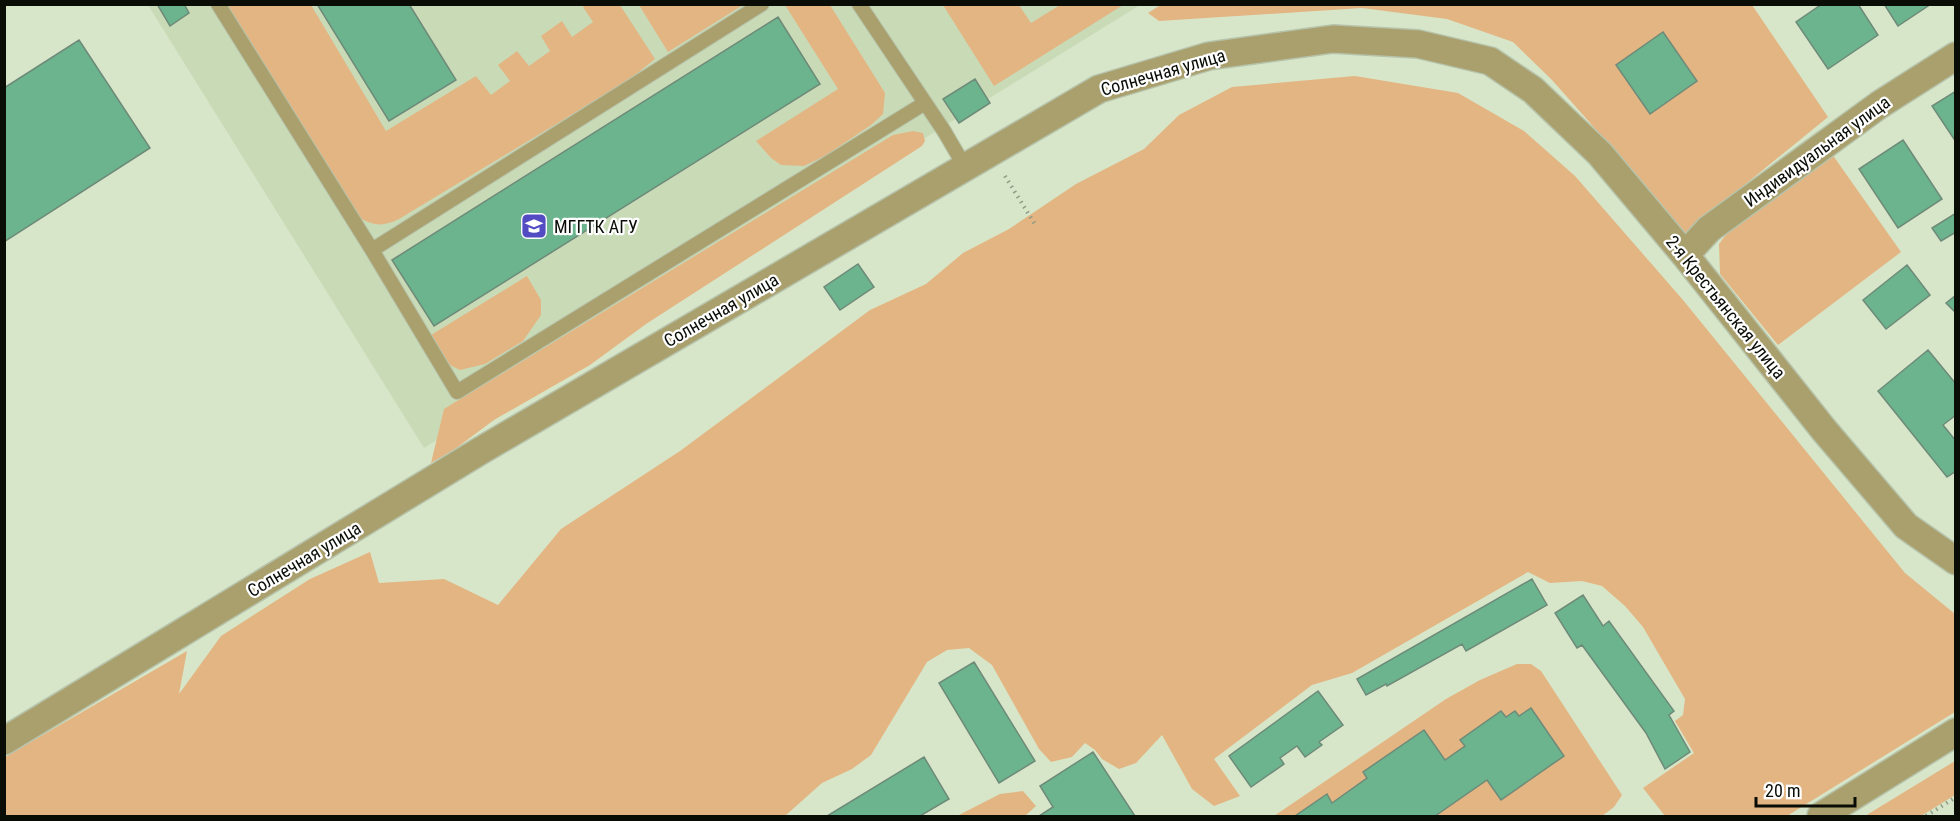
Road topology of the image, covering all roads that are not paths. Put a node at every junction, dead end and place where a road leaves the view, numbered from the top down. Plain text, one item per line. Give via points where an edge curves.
1 (218, 4) edge
2 (762, 4) edge
3 (859, 4) edge
4 (1956, 56) edge
5 (1490, 61) joint
6 (925, 103) junction
7 (965, 167) junction
8 (372, 250) junction
9 (1685, 255) junction
10 (1956, 561) edge
11 (1956, 732) edge
12 (4, 741) edge
13 (1821, 816) edge

1 - 8 lane
2 - 8 lane
3 - 6 lane
4 - 9 street, Индивидуальная улица via 1879,105 1709,228
5 - 7 street, Солнечная улица via 1418,44 1333,39 1209,56 1099,89
5 - 9 street, 2-я Крестьянская улица via 1533,90 1600,154
6 - 7 lane
6 - 8 lane via 458,392
7 - 12 street, Солнечная улица via 480,451
9 - 10 street, 2-я Крестьянская улица via 1906,526
11 - 13 street

